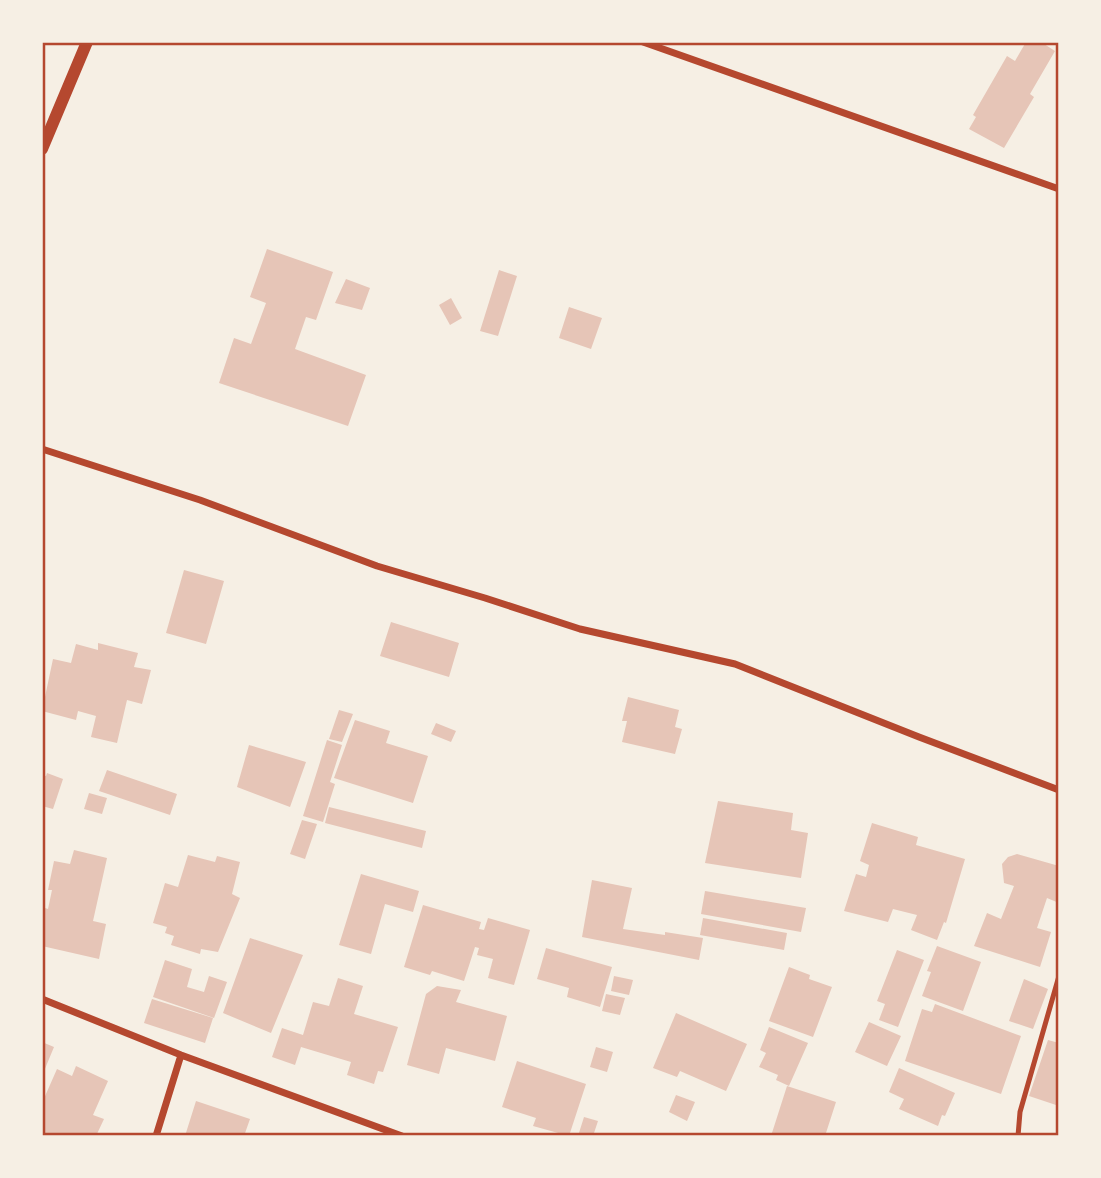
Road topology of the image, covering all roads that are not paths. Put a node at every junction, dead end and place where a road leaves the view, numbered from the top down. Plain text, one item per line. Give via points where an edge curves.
1 (87, 42) edge
2 (643, 42) edge
3 (42, 149) edge
4 (1059, 190) edge
5 (42, 449) edge
6 (1059, 790) edge
7 (1059, 976) edge
8 (42, 999) edge
9 (181, 1055) junction
10 (156, 1136) edge
11 (402, 1136) edge
12 (1018, 1136) edge

1 - 3 street
2 - 4 street
5 - 6 street via 200,500 377,566 580,629 735,664
7 - 12 lane via 1020,1112
8 - 9 street
9 - 10 street
9 - 11 street

